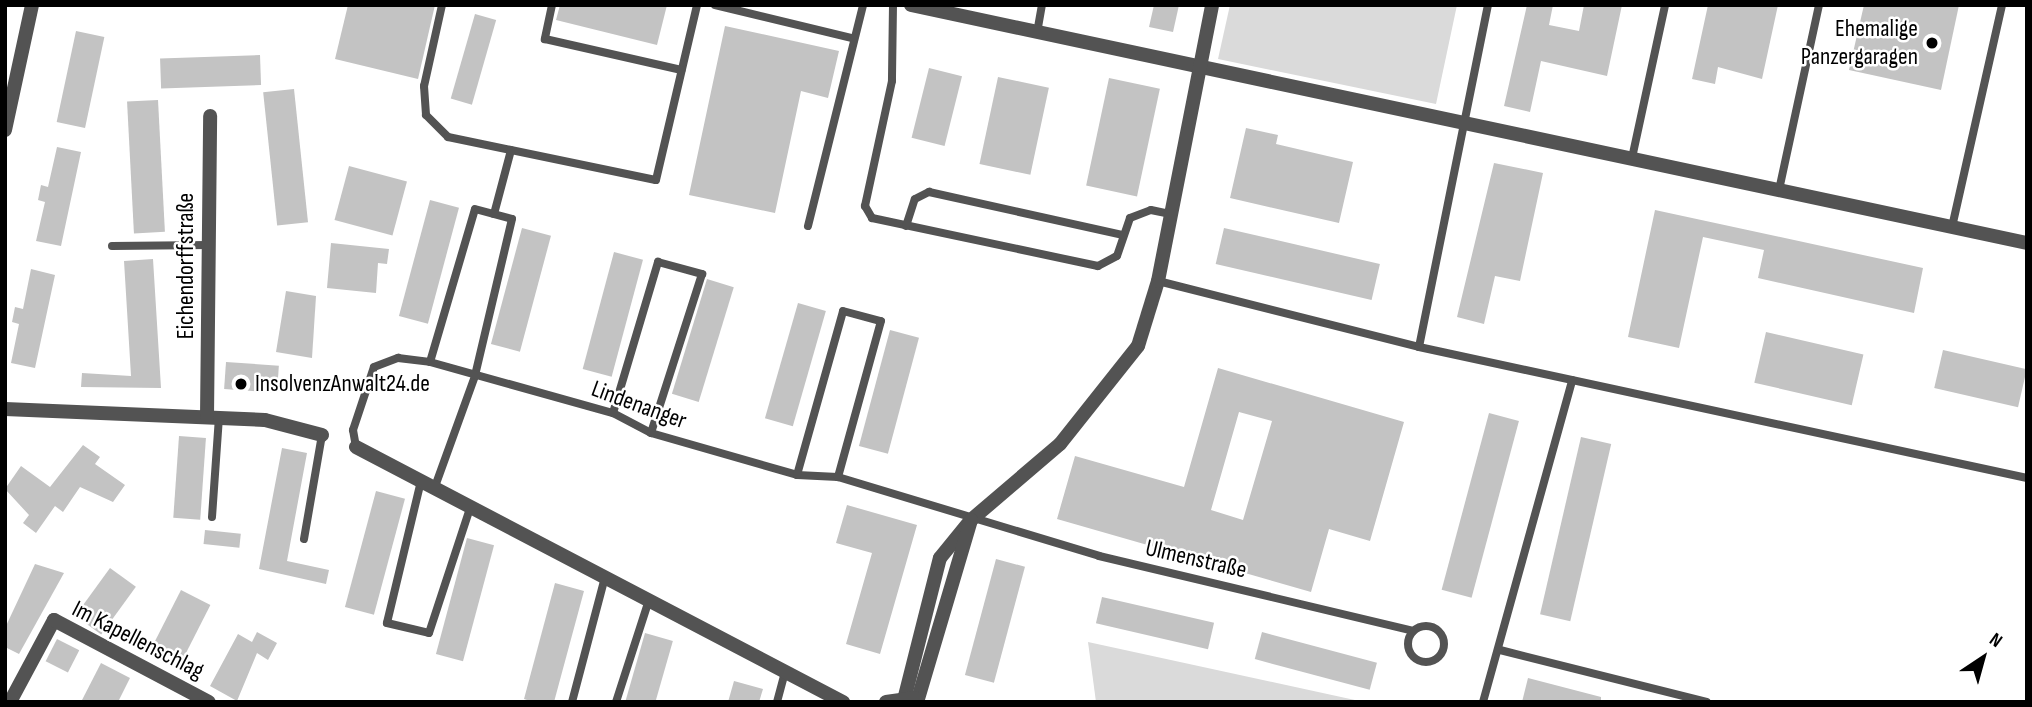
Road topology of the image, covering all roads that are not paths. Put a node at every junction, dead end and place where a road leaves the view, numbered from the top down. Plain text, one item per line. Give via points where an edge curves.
1 (32, 5) edge
2 (442, 5) edge
3 (552, 5) edge
4 (698, 5) edge
5 (715, 5) edge
6 (863, 5) edge
7 (893, 5) edge
8 (911, 5) edge
9 (1042, 5) edge
10 (1212, 5) edge
11 (1488, 5) edge
12 (1665, 5) edge
13 (1819, 5) edge
14 (2002, 5) edge
15 (1037, 33) junction
16 (851, 38) junction
17 (1198, 68) junction
18 (682, 69) junction
19 (10, 90) edge
20 (210, 116) dead end
21 (1466, 123) junction
22 (5, 130) edge
23 (511, 150) junction
24 (1632, 158) junction
25 (1779, 190) junction
26 (494, 214) junction
27 (1170, 214) junction
28 (808, 226) dead end
29 (906, 226) junction
30 (1952, 227) junction
31 (1123, 235) junction
32 (2027, 243) edge
33 (209, 245) junction
34 (112, 246) dead end
35 (1158, 281) junction
36 (1419, 347) junction
37 (430, 362) junction
38 (475, 376) junction
39 (1572, 380) junction
40 (5, 409) edge
41 (613, 413) junction
42 (213, 417) junction
43 (651, 433) junction
44 (322, 435) joint
45 (356, 447) joint
46 (797, 475) junction
47 (838, 477) junction
48 (2027, 478) edge
49 (428, 485) junction
50 (470, 508) junction
51 (212, 517) dead end
52 (971, 520) junction
53 (304, 539) dead end
54 (605, 577) junction
55 (649, 600) junction
56 (1413, 631) junction
57 (1500, 650) junction
58 (785, 671) junction
59 (823, 697) edge
60 (915, 699) edge
61 (10, 702) edge
62 (209, 702) edge
63 (572, 702) edge
64 (616, 702) edge
65 (777, 702) edge
66 (843, 702) edge
67 (886, 702) edge
68 (1483, 702) edge
69 (1707, 702) edge

1 - 19 street
2 - 23 lane via 424,86 426,115 448,137
3 - 18 lane via 545,38
4 - 18 lane
5 - 16 lane
6 - 16 lane
7 - 29 lane via 892,81 864,206 872,218
8 - 15 street
9 - 15 lane
10 - 17 street
11 - 21 lane
12 - 24 lane
13 - 25 lane
14 - 30 lane
15 - 17 street
16 - 28 lane
17 - 21 street
17 - 27 street
18 - 23 lane via 656,180
19 - 22 street
20 - 33 street, Eichendorffstraße
21 - 24 street
21 - 36 lane
23 - 26 lane
24 - 25 street
25 - 30 street
26 - 37 lane via 475,209
26 - 38 lane via 512,219
27 - 31 lane via 1136,214
27 - 35 street
29 - 31 lane via 1098,266 1113,262
29 - 31 lane via 915,199 929,192
30 - 32 street
33 - 34 lane
33 - 42 street, Eichendorffstraße
35 - 36 lane
35 - 52 street via 1138,346 1102,398 1060,444
36 - 39 lane
37 - 38 lane, Lindenanger
37 - 45 lane, Lindenanger via 398,358 374,367 353,430
38 - 41 lane, Lindenanger
38 - 49 lane
39 - 48 lane
39 - 57 lane
40 - 42 street
41 - 43 lane, Lindenanger
41 - 43 lane via 658,262 702,274
42 - 44 street
42 - 51 lane
43 - 46 lane, Lindenanger
44 - 53 lane
45 - 49 street
46 - 47 lane, Lindenanger
46 - 47 lane via 843,311 881,321
47 - 52 lane, Lindenanger
49 - 50 street
49 - 50 lane via 387,623 429,633
50 - 54 street
52 - 56 lane, Ulmenstraße
52 - 60 street
54 - 55 street
54 - 63 lane
55 - 58 street
55 - 64 lane
56 - 56 lane via 1412,654 1421,661 1436,658 1443,647 1440,633 1429,626
57 - 68 lane
57 - 69 lane
58 - 59 street
58 - 65 lane
59 - 66 street
60 - 67 street
61 - 62 street, Im Kapellenschlag via 54,621

